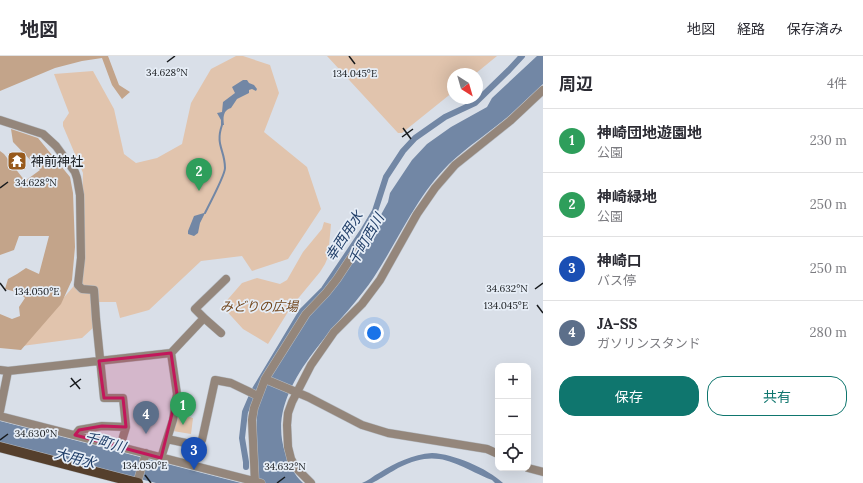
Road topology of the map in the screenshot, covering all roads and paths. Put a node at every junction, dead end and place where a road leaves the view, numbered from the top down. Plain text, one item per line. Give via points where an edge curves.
1 (543, 90) edge
2 (0, 120) edge
3 (362, 241) dead end
4 (226, 279) dead end
5 (204, 318) junction
6 (221, 333) dead end
7 (171, 353) junction
8 (100, 362) junction
9 (4, 370) edge
10 (266, 379) junction
11 (296, 391) junction
12 (254, 394) junction
13 (0, 411) edge
14 (0, 416) edge
15 (126, 427) junction
16 (75, 435) junction
17 (167, 439) junction
18 (0, 446) edge
19 (120, 447) junction
20 (495, 453) edge
21 (145, 455) junction
22 (161, 458) junction
23 (531, 469) edge
24 (543, 472) edge
25 (137, 482) edge
26 (258, 482) edge
27 (311, 483) edge

1 - 11 street via 510,121 455,165 435,188 417,214 380,280 362,304 334,332 310,365
2 - 8 street via 43,134 56,146 78,178 81,258 78,285 82,289 94,290
3 - 10 street via 337,279 306,314
4 - 5 street via 196,309
5 - 6 street
5 - 7 street
7 - 8 street
7 - 17 street via 177,394
8 - 9 street
8 - 15 street via 104,398 123,398
9 - 13 street
10 - 11 street
10 - 12 street
11 - 20 street via 362,425 388,433 487,449
11 - 27 street via 286,425 288,447 296,468
12 - 17 street via 230,383 215,380 202,440 195,445
12 - 26 street via 252,420
14 - 16 street
15 - 16 street via 102,426 78,430
15 - 19 street
16 - 19 street
17 - 22 street
18 - 25 main road
19 - 21 street
21 - 22 street
21 - 25 street
22 - 26 street
23 - 24 street

